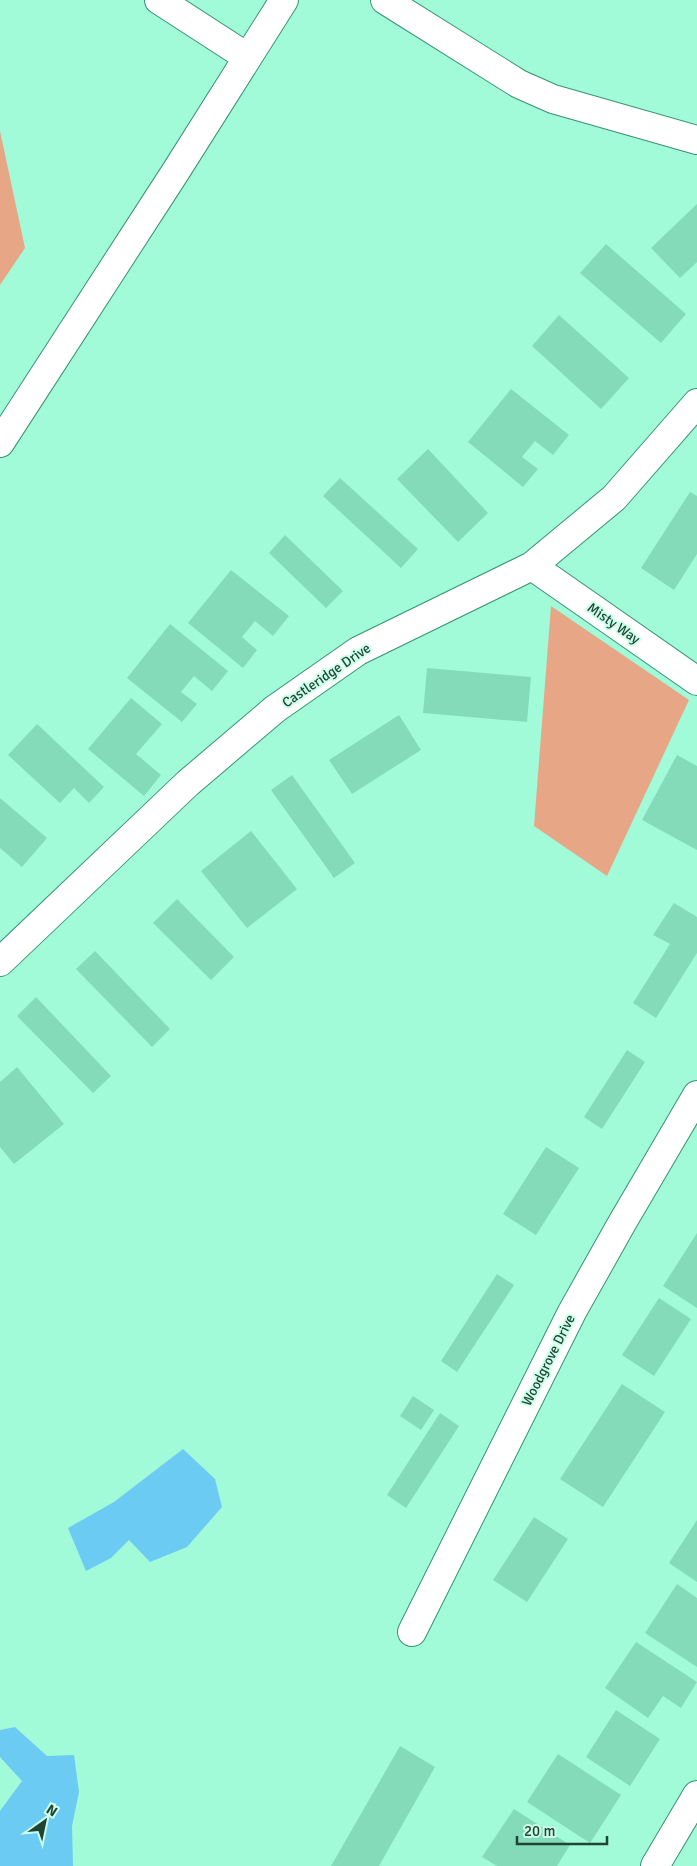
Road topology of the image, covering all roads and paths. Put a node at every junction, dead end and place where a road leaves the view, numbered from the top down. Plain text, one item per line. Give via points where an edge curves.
1 (159, 0) edge
2 (284, 0) edge
3 (385, 0) edge
4 (247, 56) junction
5 (688, 136) edge
6 (697, 403) edge
7 (0, 443) edge
8 (532, 566) junction
9 (697, 681) edge
10 (0, 962) edge
11 (697, 1096) edge
12 (412, 1632) dead end
13 (697, 1795) edge
14 (655, 1866) edge

1 - 4 street
2 - 4 street
3 - 5 street via 535,92
4 - 7 street
6 - 8 street, Castleridge Drive via 614,498
8 - 9 street, Misty Way
8 - 10 street, Castleridge Drive via 358,651 275,709 188,783
11 - 12 street, Woodgrove Drive via 572,1312
13 - 14 street

